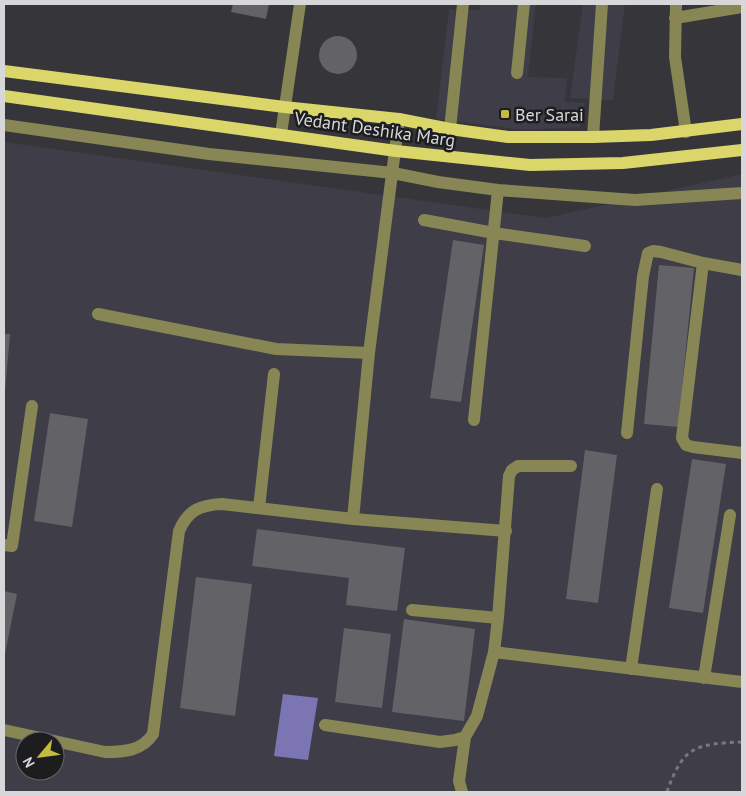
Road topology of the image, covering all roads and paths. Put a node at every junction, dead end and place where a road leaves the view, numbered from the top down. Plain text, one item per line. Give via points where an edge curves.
1 (300, 4) edge
2 (463, 4) edge
3 (524, 4) edge
4 (602, 4) edge
5 (676, 4) edge
6 (742, 7) edge
7 (675, 18) junction
8 (4, 71) edge
9 (517, 73) dead end
10 (4, 96) edge
11 (284, 107) junction
12 (399, 119) junction
13 (742, 124) edge
14 (4, 125) edge
15 (450, 129) junction
16 (686, 132) junction
17 (281, 134) junction
18 (593, 138) junction
19 (742, 150) edge
20 (396, 151) junction
21 (393, 173) junction
22 (498, 190) junction
23 (742, 192) edge
24 (424, 220) dead end
25 (494, 234) junction
26 (585, 246) dead end
27 (703, 263) junction
28 (742, 270) edge
29 (98, 314) dead end
30 (369, 353) junction
31 (274, 374) dead end
32 (32, 406) dead end
33 (474, 420) dead end
34 (627, 433) dead end
35 (742, 453) edge
36 (571, 466) dead end
37 (657, 489) dead end
38 (259, 508) junction
39 (730, 515) dead end
40 (353, 519) junction
41 (506, 531) junction
42 (4, 545) edge
43 (412, 610) dead end
44 (498, 618) junction
45 (494, 652) junction
46 (631, 669) junction
47 (704, 678) junction
48 (742, 682) edge
49 (325, 725) dead end
50 (4, 730) edge
51 (465, 737) junction
52 (742, 742) edge
53 (462, 792) edge
54 (666, 792) edge

1 - 11 street
2 - 15 street
3 - 9 street
4 - 18 street
5 - 7 street
6 - 7 street
7 - 16 street via 675,57
8 - 11 main road, Vedant Deshika Marg
10 - 17 main road, Vedant Deshika Marg
11 - 12 main road, Vedant Deshika Marg
11 - 17 street
12 - 15 main road, Vedant Deshika Marg
12 - 20 street
13 - 16 main road, Vedant Deshika Marg
14 - 21 street via 209,154
15 - 18 main road, Vedant Deshika Marg via 508,136
16 - 18 main road, Vedant Deshika Marg
17 - 20 main road, Vedant Deshika Marg
19 - 20 main road, Vedant Deshika Marg via 623,163 530,165
20 - 21 street
21 - 22 street
21 - 30 street
22 - 23 street via 635,200
22 - 25 street
24 - 25 street
25 - 26 street
25 - 33 street
27 - 28 street
27 - 34 street via 661,252 648,253
27 - 35 street via 682,438 686,445 693,447
29 - 30 street via 276,349
30 - 40 street
31 - 38 street
32 - 42 street via 12,546
36 - 41 street via 518,466 512,470
37 - 46 street
38 - 40 street
38 - 50 street via 208,505 194,510 184,520 179,531 153,734 147,743 136,749 105,752
39 - 47 street
40 - 41 street
41 - 44 street
43 - 44 street
44 - 45 street
45 - 46 street
45 - 51 street via 478,716
46 - 47 street
47 - 48 street
49 - 51 street via 440,742
51 - 53 street via 459,782
52 - 54 path via 717,743 692,750 681,760

